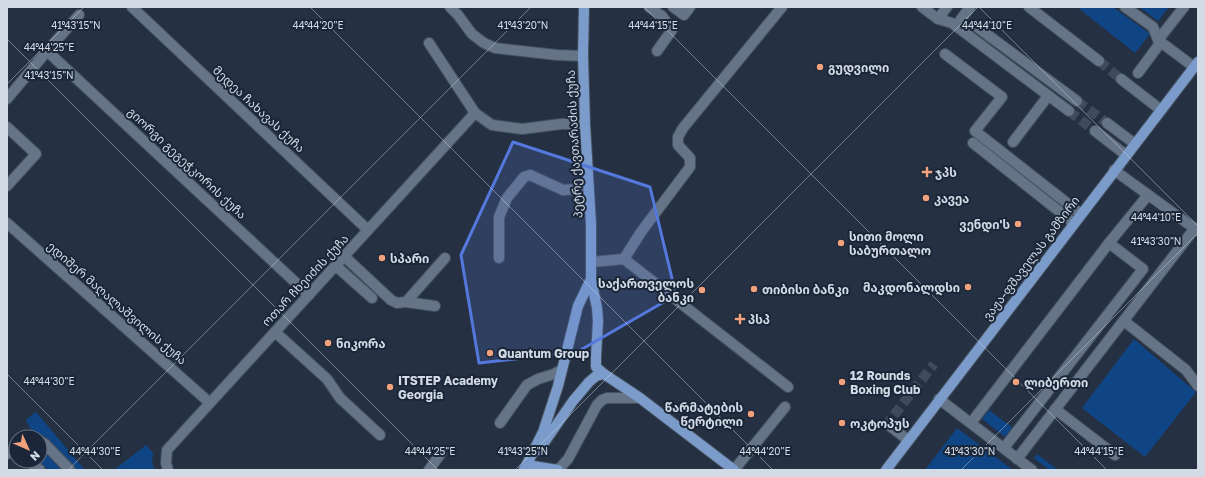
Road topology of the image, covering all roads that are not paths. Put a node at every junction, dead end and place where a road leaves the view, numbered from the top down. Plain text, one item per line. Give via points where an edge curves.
1 (132, 7) edge
2 (450, 7) edge
3 (584, 7) edge
4 (649, 7) edge
5 (673, 7) edge
6 (690, 7) edge
7 (782, 7) edge
8 (922, 7) edge
9 (947, 7) edge
10 (970, 7) edge
11 (1029, 7) edge
12 (1125, 7) edge
13 (1184, 7) edge
14 (79, 15) dead end
15 (938, 19) junction
16 (956, 26) junction
17 (977, 27) dead end
18 (1160, 41) junction
19 (428, 43) dead end
20 (47, 51) junction
21 (657, 51) dead end
22 (945, 54) dead end
23 (583, 56) junction
24 (1099, 60) tunnel mouth
25 (1196, 64) edge
26 (1138, 73) dead end
27 (1121, 79) tunnel mouth
28 (1048, 96) junction
29 (7, 98) edge
30 (1077, 101) tunnel mouth
31 (1161, 110) junction
32 (1069, 111) tunnel mouth
33 (475, 113) junction
34 (1107, 123) tunnel mouth
35 (585, 124) junction
36 (7, 127) edge
37 (1095, 131) tunnel mouth
38 (1013, 142) dead end
39 (973, 144) dead end
40 (1135, 144) junction
41 (1126, 155) junction
42 (1114, 170) junction
43 (7, 186) edge
44 (589, 188) junction
45 (1148, 195) junction
46 (1081, 214) junction
47 (7, 223) edge
48 (1074, 223) junction
49 (368, 230) junction
50 (1196, 230) edge
51 (1109, 243) junction
52 (344, 256) junction
53 (445, 258) dead end
54 (499, 258) dead end
55 (624, 259) junction
56 (592, 262) junction
57 (336, 266) junction
58 (591, 279) junction
59 (309, 295) junction
60 (372, 298) dead end
61 (406, 302) junction
62 (435, 306) dead end
63 (1124, 320) junction
64 (275, 332) junction
65 (561, 370) junction
66 (604, 374) junction
67 (1198, 386) edge
68 (788, 387) dead end
69 (640, 398) junction
70 (939, 399) junction
71 (210, 403) junction
72 (785, 407) dead end
73 (1055, 408) junction
74 (500, 423) dead end
75 (971, 423) junction
76 (890, 426) dead end
77 (380, 435) dead end
78 (908, 440) junction
79 (48, 447) edge
80 (1004, 448) junction
81 (441, 453) dead end
82 (1115, 455) dead end
83 (1024, 466) edge
84 (70, 470) edge
85 (168, 470) edge
86 (428, 470) edge
87 (524, 470) edge
88 (558, 470) edge
89 (734, 470) edge
90 (886, 470) edge

1 - 49 street, მედეა ჩახავას ქუჩა
2 - 23 street via 472,34 495,48
3 - 23 main road, პეტრე ქავთარაძის ქუჩა
4 - 21 street via 662,16 672,30
5 - 6 street via 684,15
7 - 55 street via 683,128 678,137 678,145 690,158 690,167
8 - 15 street
9 - 15 street
10 - 16 street
11 - 24 street
12 - 18 street via 1153,27
13 - 18 street
14 - 20 street
15 - 16 street
16 - 28 street
17 - 30 street
18 - 25 street
18 - 26 street
19 - 33 street
20 - 29 street
20 - 59 street, გიორგი გეგეჭკორის ქუჩა
22 - 46 street via 1002,97 975,131
23 - 35 main road, პეტრე ქავთარაძის ქუჩა
25 - 31 main road, ვაჟა-ფშაველას გამზირი
27 - 31 street
28 - 32 street
28 - 38 street
31 - 40 main road, ვაჟა-ფშაველას გამზირი
33 - 35 street via 492,125 522,128
33 - 49 street, ოთარ ჩხეიძის ქუჩა
34 - 40 street
35 - 44 main road, პეტრე ქავთარაძის ქუჩა
36 - 43 street via 36,154
37 - 41 street
39 - 48 street
40 - 41 main road, ვაჟა-ფშაველას გამზირი
41 - 42 main road, ვაჟა-ფშაველას გამზირი
42 - 45 street
42 - 46 main road, ვაჟა-ფშაველას გამზირი
44 - 54 street via 563,190 530,175 524,177 507,198 499,217
44 - 56 main road, პეტრე ქავთარაძის ქუჩა
45 - 50 street
45 - 51 street
46 - 48 main road, ვაჟა-ფშაველას გამზირი
47 - 71 street, ედიშერ მაღალაშვილის ქუჩა
48 - 70 main road, ვაჟა-ფშაველას გამზირი
49 - 52 street, ოთარ ჩხეიძის ქუჩა
50 - 63 street
51 - 75 street
51 - 80 street via 1143,269
52 - 57 street, ოთარ ჩხეიძის ქუჩა
52 - 61 street via 391,300 397,303
53 - 61 street
55 - 56 street
55 - 68 street
56 - 58 main road, პეტრე ქავთარაძის ქუჩა
57 - 59 street, ოთარ ჩხეიძის ქუჩა
57 - 60 street
58 - 65 main road, პეტრე ქავთარაძის ქუჩა via 578,306
58 - 66 main road, პეტრე ქავთარაძის ქუჩა via 598,321 596,367
59 - 64 street, ოთარ ჩხეიძის ქუჩა
61 - 62 street
63 - 67 street via 1186,370
63 - 73 street
64 - 71 street, ოთარ ჩხეიძის ქუჩა
64 - 77 street via 327,380 340,398
65 - 74 street via 527,385
65 - 87 main road, პეტრე ქავთარაძის ქუჩა via 543,432
66 - 69 main road
66 - 87 main road via 589,382 573,401
69 - 88 street via 602,400 568,459
69 - 89 main road
70 - 75 street
70 - 78 main road, ვაჟა-ფშაველას გამზირი
71 - 85 street, ოთარ ჩხეიძის ქუჩა via 167,450
72 - 89 street
73 - 82 street
73 - 83 street
75 - 80 street
76 - 78 street
78 - 90 main road, ვაჟა-ფშაველას გამზირი
79 - 84 street
80 - 83 street
81 - 86 street
87 - 88 main road via 533,466

